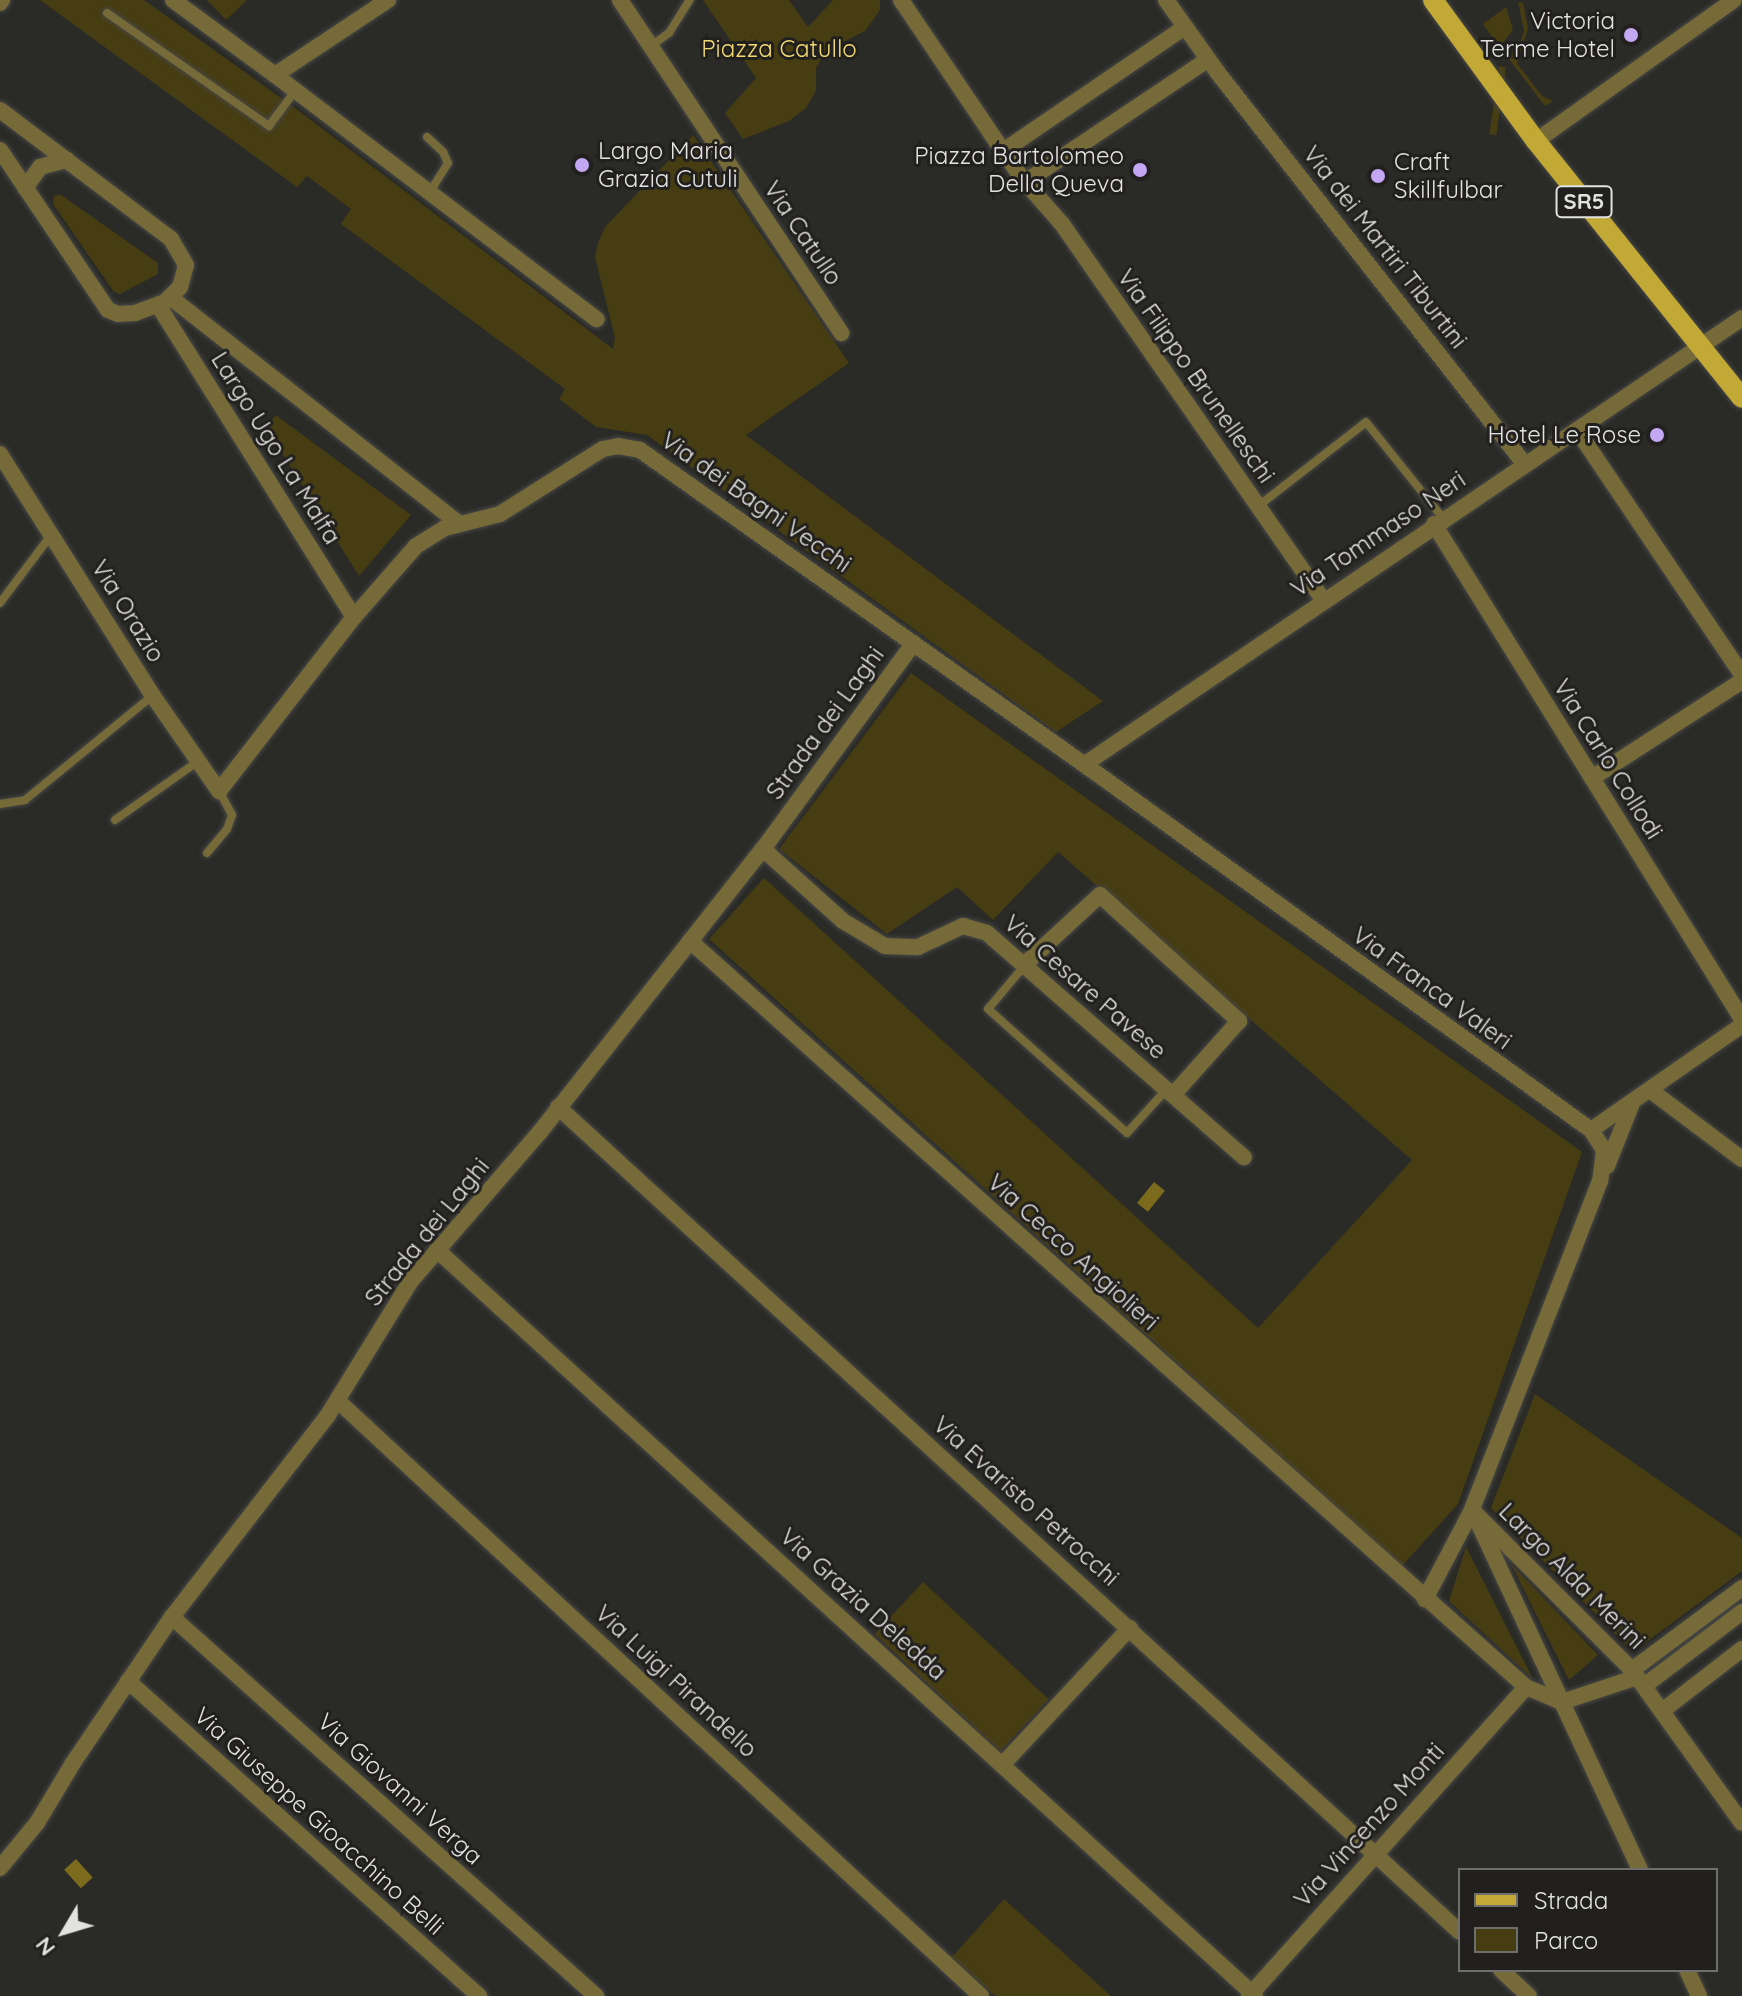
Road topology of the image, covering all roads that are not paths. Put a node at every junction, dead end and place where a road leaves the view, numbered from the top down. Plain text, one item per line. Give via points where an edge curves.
1 (173, 0) edge
2 (388, 0) edge
3 (620, 0) edge
4 (690, 0) edge
5 (901, 0) edge
6 (1166, 0) edge
7 (1433, 0) edge
8 (1734, 0) edge
9 (107, 13) dead end
10 (1185, 27) junction
11 (651, 47) junction
12 (1207, 60) junction
13 (275, 75) junction
14 (295, 91) junction
15 (0, 110) edge
16 (427, 137) dead end
17 (1536, 141) junction
18 (0, 150) edge
19 (1003, 151) junction
20 (67, 160) junction
21 (1025, 182) junction
22 (25, 188) junction
23 (429, 193) junction
24 (164, 301) junction
25 (1742, 318) edge
26 (597, 319) dead end
27 (841, 333) dead end
28 (1702, 348) junction
29 (1742, 398) edge
30 (1577, 430) junction
31 (0, 454) edge
32 (1525, 464) junction
33 (1257, 507) junction
34 (1439, 521) junction
35 (460, 524) junction
36 (51, 535) junction
37 (1324, 601) junction
38 (0, 603) edge
39 (354, 617) junction
40 (914, 643) junction
41 (1742, 678) edge
42 (153, 696) junction
43 (197, 762) junction
44 (1085, 764) junction
45 (1592, 778) junction
46 (219, 791) junction
47 (0, 804) edge
48 (115, 820) dead end
49 (763, 849) junction
50 (207, 853) dead end
51 (690, 941) junction
52 (1025, 964) junction
53 (1742, 1022) edge
54 (1650, 1090) junction
55 (1170, 1092) junction
56 (1631, 1105) junction
57 (558, 1107) junction
58 (1591, 1130) junction
59 (1244, 1157) dead end
60 (1742, 1159) edge
61 (1600, 1181) junction
62 (437, 1250) junction
63 (338, 1401) junction
64 (1472, 1510) junction
65 (1742, 1588) edge
66 (1425, 1599) junction
67 (1742, 1612) edge
68 (172, 1617) junction
69 (1130, 1628) junction
70 (1742, 1649) edge
71 (1638, 1678) junction
72 (128, 1681) junction
73 (1526, 1687) junction
74 (1562, 1702) junction
75 (1662, 1711) junction
76 (1003, 1764) junction
77 (1742, 1823) edge
78 (1374, 1853) junction
79 (0, 1868) edge
80 (1639, 1868) edge
81 (1458, 1930) edge
82 (1503, 1972) edge
83 (1688, 1972) edge
84 (1252, 1995) edge
85 (479, 1996) edge
86 (596, 1996) edge
87 (981, 1996) edge
88 (1529, 1996) edge
89 (1699, 1996) edge

1 - 13 street
2 - 13 street
3 - 11 street, Via Catullo
4 - 11 lane via 669,33
5 - 19 street
6 - 10 street, Via dei Martiri Tiburtini
7 - 17 main road, SR5
8 - 17 street
9 - 14 lane via 269,126
10 - 12 street, Via dei Martiri Tiburtini
10 - 19 street
11 - 27 street, Via Catullo
12 - 21 street
12 - 32 street, Via dei Martiri Tiburtini
13 - 14 street
14 - 23 street
15 - 20 street
16 - 23 lane via 448,163
17 - 28 main road, SR5
18 - 22 street
19 - 21 street
20 - 22 street via 40,167
20 - 24 street via 180,249 186,277
21 - 33 street, Via Filippo Brunelleschi via 1062,224
22 - 24 street via 108,310 130,314
23 - 26 street
24 - 35 street, Largo Ugo La Malfa
24 - 39 street, Largo Ugo La Malfa
25 - 28 street, Via Tommaso Neri
28 - 29 main road, SR5
28 - 30 street, Via Tommaso Neri
30 - 32 street, Via Tommaso Neri
30 - 41 street
31 - 36 street, Via Orazio
32 - 34 street, Via Tommaso Neri
33 - 34 lane via 1366,422
33 - 37 street, Via Filippo Brunelleschi
34 - 37 street, Via Tommaso Neri
34 - 45 street, Via Carlo Collodi
35 - 39 street, Via dei Bagni Vecchi via 416,546
35 - 40 street, Via dei Bagni Vecchi via 500,514 603,449 633,448
36 - 38 lane
36 - 42 street, Via Orazio
37 - 44 street, Via Tommaso Neri
39 - 46 street, Via dei Bagni Vecchi
40 - 44 street, Via Franca Valeri
40 - 49 street, Strada dei Laghi
41 - 45 street
42 - 43 street, Via Orazio
42 - 47 lane via 25,800
43 - 46 street, Via Orazio
43 - 48 lane
44 - 58 street, Via Franca Valeri
45 - 53 street, Via Carlo Collodi
46 - 50 lane via 232,815
49 - 51 street, Strada dei Laghi
49 - 52 street, Via Cesare Pavese via 843,921 876,942 909,948 971,926
51 - 57 street, Strada dei Laghi
51 - 66 street, Via Cecco Angiolieri
52 - 55 street, Via Cesare Pavese
52 - 55 lane via 988,1009 1115,1123 1127,1133
52 - 55 street via 1100,895 1239,1021
53 - 54 street
54 - 56 street
54 - 60 street
55 - 59 street, Via Cesare Pavese
56 - 58 street
56 - 61 street
57 - 62 street, Strada dei Laghi
57 - 69 street, Via Evaristo Petrocchi
58 - 61 street via 1604,1150
61 - 64 street
62 - 63 street, Strada dei Laghi via 397,1301
62 - 76 street, Via Grazia Deledda
63 - 68 street, Strada dei Laghi
63 - 87 street, Via Luigi Pirandello
64 - 66 street, Largo Alda Merini
64 - 71 street, Largo Alda Merini
64 - 74 street, Largo Alda Merini
65 - 71 street
66 - 73 street
67 - 71 street
68 - 72 street, Strada dei Laghi
68 - 86 street, Via Giovanni Verga
69 - 76 street
69 - 78 street, Via Evaristo Petrocchi
70 - 75 street
71 - 74 street, Largo Alda Merini
71 - 75 street
72 - 79 street, Strada dei Laghi via 42,1815
72 - 85 street, Via Giuseppe Gioacchino Belli
73 - 74 street
73 - 78 street, Via Vincenzo Monti
74 - 80 street
75 - 77 street
76 - 84 street, Via Grazia Deledda
78 - 81 street, Via Evaristo Petrocchi
78 - 84 street, Via Vincenzo Monti
82 - 88 street
83 - 89 street

